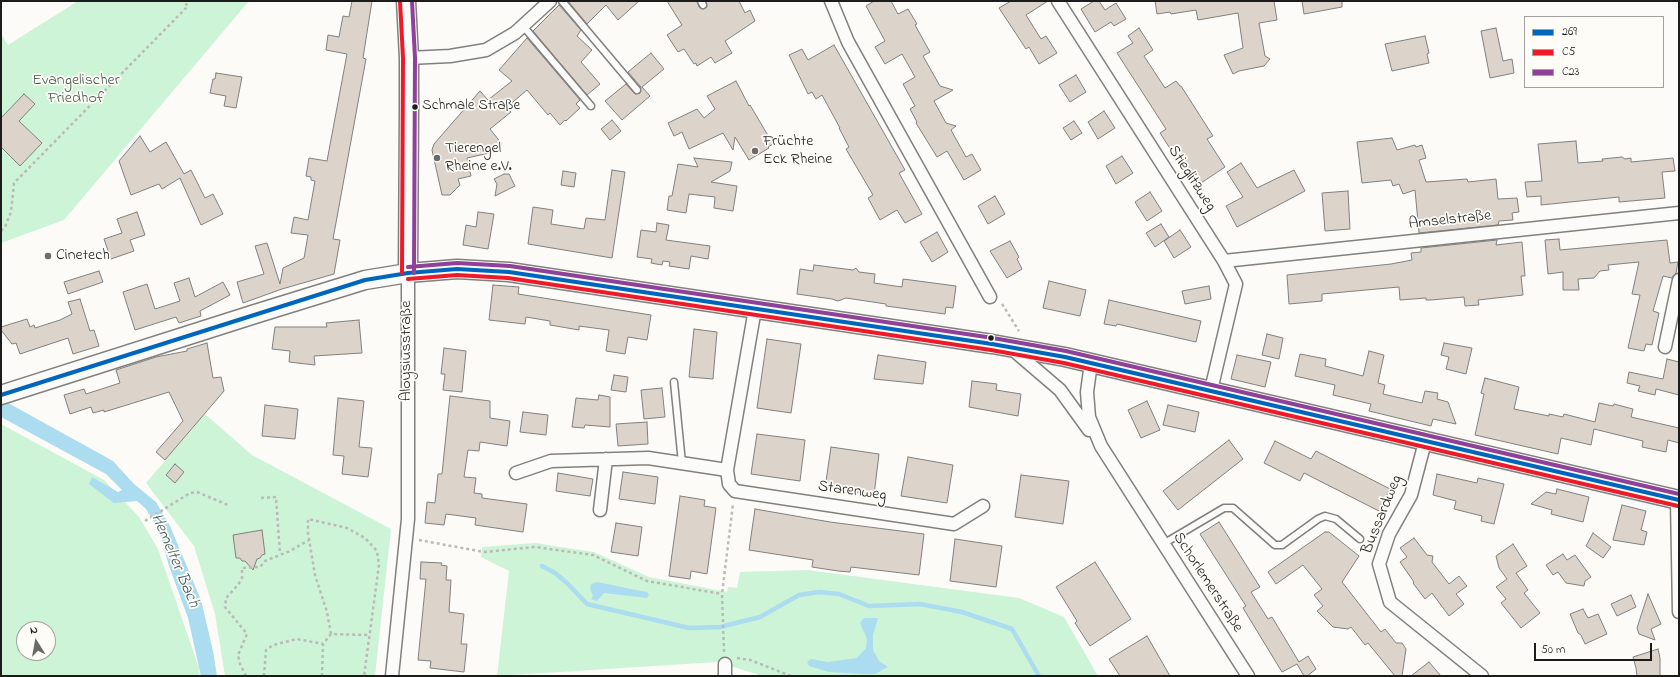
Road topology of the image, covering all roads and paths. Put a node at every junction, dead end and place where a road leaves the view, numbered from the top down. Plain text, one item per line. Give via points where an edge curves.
1 (184, 1) edge
2 (406, 1) edge
3 (550, 1) edge
4 (562, 1) edge
5 (831, 1) edge
6 (1058, 1) edge
7 (523, 26) junction
8 (409, 58) junction
9 (637, 90) dead end
10 (591, 106) dead end
11 (1679, 213) edge
12 (1679, 221) edge
13 (1, 231) edge
14 (1224, 261) junction
15 (408, 272) junction
16 (1679, 280) edge
17 (990, 297) joint
18 (755, 309) junction
19 (1665, 347) dead end
20 (1011, 348) junction
21 (1032, 351) junction
22 (1091, 363) junction
23 (674, 382) dead end
24 (1211, 390) junction
25 (1, 395) edge
26 (1425, 442) junction
27 (1101, 446) junction
28 (606, 459) junction
29 (682, 463) junction
30 (727, 470) junction
31 (516, 472) dead end
32 (735, 492) junction
33 (261, 498) dead end
34 (1678, 500) edge
35 (228, 506) dead end
36 (983, 506) dead end
37 (600, 510) dead end
38 (145, 520) dead end
39 (406, 538) junction
40 (1360, 539) dead end
41 (309, 540) junction
42 (1163, 544) junction
43 (280, 554) junction
44 (722, 594) junction
45 (1679, 612) edge
46 (331, 634) junction
47 (369, 635) junction
48 (323, 644) junction
49 (726, 664) edge
50 (246, 676) edge
51 (264, 676) edge
52 (322, 676) edge
53 (364, 676) edge
54 (392, 676) edge
55 (791, 676) edge
56 (1248, 676) edge
57 (1482, 676) edge

1 - 13 path via 188,6 14,183 11,212 6,227
2 - 8 street, Aloysiusstraße
3 - 7 street
4 - 9 lane
5 - 17 street via 848,42
6 - 14 street, Stieglitzweg
7 - 8 street via 486,50 450,56
7 - 10 lane
8 - 15 street, Aloysiusstraße
11 - 12 street, Amselstraße
11 - 14 street, Amselstraße
14 - 24 street, Stieglitzweg via 1236,284
15 - 18 street via 457,269 509,272
15 - 25 street via 366,280 326,292
15 - 39 street, Aloysiusstraße
16 - 19 street
17 - 21 path via 999,300
18 - 20 street
18 - 30 street
20 - 21 street
20 - 27 street, Schorlemerstraße via 1060,390
21 - 22 street
22 - 24 street
22 - 27 street, Schorlemerstraße via 1087,392 1089,417
23 - 29 lane
24 - 26 street
26 - 34 street
26 - 57 street, Bussardweg via 1411,495 1389,534 1379,564 1390,602
27 - 42 street, Schorlemerstraße
28 - 29 street via 648,458
28 - 31 street via 551,461
28 - 37 street
29 - 30 street
30 - 32 street via 729,484
32 - 36 street, Starenweg via 954,524
32 - 44 path
33 - 43 path via 276,497
34 - 45 street
35 - 38 path via 197,492 190,493
39 - 44 path via 484,552 535,547 593,555 647,581
39 - 54 street, Aloysiusstraße
40 - 42 lane via 1336,519 1325,516 1282,545 1275,544 1233,508 1224,508
41 - 43 path
41 - 46 path via 315,575
41 - 47 path via 308,519 347,528 365,538 377,551 379,565
42 - 56 street, Schorlemerstraße
43 - 50 path via 260,566 242,568 242,578 226,598 225,607 247,634 238,655
44 - 49 path
46 - 47 path
46 - 48 path
47 - 53 path
48 - 51 path via 296,639 273,645 266,650
48 - 52 path
49 - 55 path via 750,660

